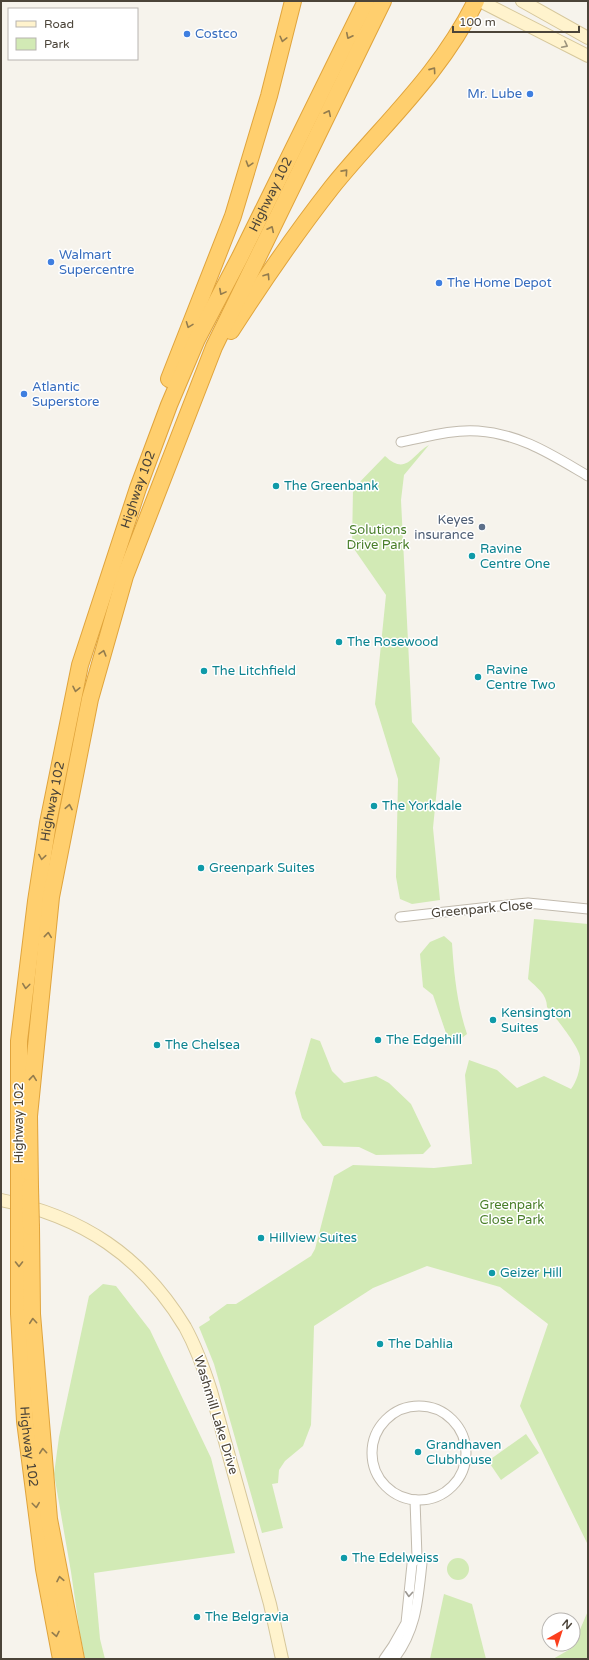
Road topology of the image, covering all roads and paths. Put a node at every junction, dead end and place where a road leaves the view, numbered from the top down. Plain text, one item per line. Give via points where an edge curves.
1 (293, 1) edge
2 (366, 1) edge
3 (383, 1) edge
4 (476, 1) edge
5 (480, 1) edge
6 (522, 1) edge
7 (588, 38) edge
8 (588, 56) edge
9 (402, 442) dead end
10 (588, 476) edge
11 (125, 576) junction
12 (80, 665) junction
13 (588, 909) edge
14 (400, 918) dead end
15 (24, 1186) junction
16 (1, 1200) edge
17 (25, 1226) junction
18 (415, 1500) junction
19 (417, 1557) junction
20 (61, 1659) edge
21 (76, 1659) edge
22 (282, 1659) edge
23 (384, 1659) edge
24 (394, 1659) edge

1 -> 12 highway via 269,96 233,216 136,467
2 -> 12 highway, Highway 102 via 194,345 138,488
11 -> 3 highway, Highway 102 via 214,347
11 -> 4 highway via 202,390 226,340 274,265 333,186 430,75
5 -> 8 street
6 - 7 street
9 - 10 street via 446,433 477,431 505,435 537,446
15 -> 11 highway, Highway 102 via 51,897 90,699
12 -> 15 highway, Highway 102 via 48,823 20,1041
13 - 14 street, Greenpark Close via 528,903
15 - 17 highway, Highway 102, bridge
16 - 22 street, Washmill Lake Drive via 44,1210 68,1220 116,1248 155,1285 185,1328 211,1391 270,1604
17 -> 20 highway, Highway 102 via 19,1314 25,1421 44,1569
21 -> 17 highway, Highway 102 via 49,1519
18 - 18 street via 434,1498 448,1490 459,1478 464,1463 465,1448 460,1432 451,1420 438,1411 424,1407 394,1413 383,1423 375,1436 372,1451 373,1466 380,1480 390,1491
18 - 19 street
19 -> 23 street via 412,1564 406,1623
19 - 24 street via 422,1564 418,1604 413,1625

